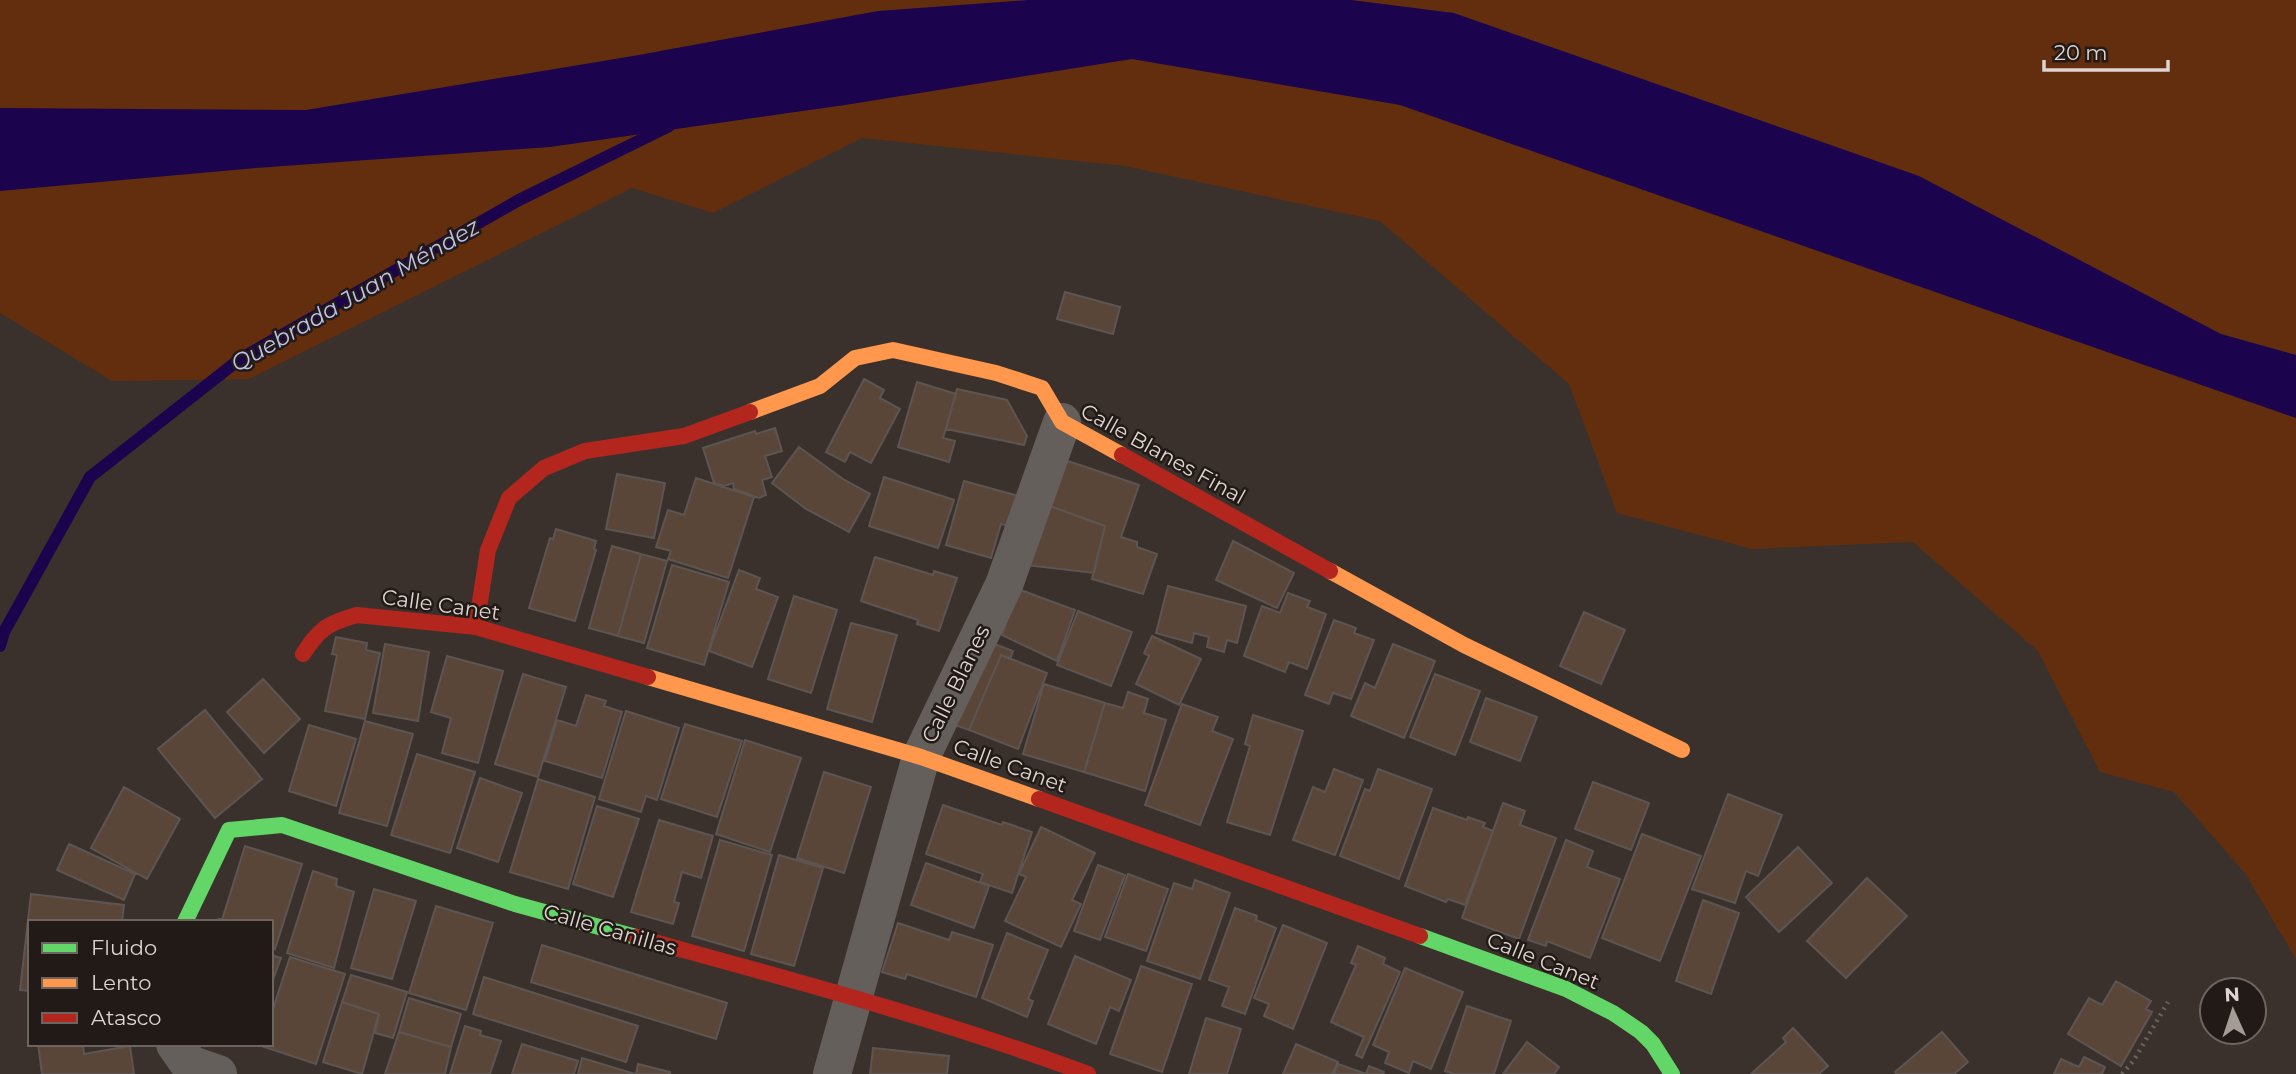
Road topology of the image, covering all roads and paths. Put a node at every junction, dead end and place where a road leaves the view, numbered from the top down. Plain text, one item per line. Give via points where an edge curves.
1 (1062, 422) junction
2 (476, 627) junction
3 (303, 654) dead end
4 (1682, 750) dead end
5 (921, 757) junction
6 (186, 920) edge
7 (853, 998) junction
8 (2168, 1002) dead end
9 (832, 1074) edge
10 (1088, 1074) edge
11 (1672, 1074) edge
12 (2122, 1074) edge

1 - 2 street, Calle Blanes Final via 1042,388 893,350 855,358 820,386 684,436 585,451 544,468 509,498 488,550
1 - 4 street, Calle Blanes Final via 1464,645
1 - 5 street, Calle Blanes via 1004,585
2 - 3 street, Calle Canet via 357,615 316,634
2 - 5 street, Calle Canet
5 - 7 street, Calle Blanes
5 - 11 street, Calle Canet via 1566,989 1629,1021 1665,1057
6 - 7 street, Calle Canillas via 229,830 282,825 515,904
7 - 9 street, Calle Blanes
7 - 10 street, Calle Canillas
8 - 12 path

